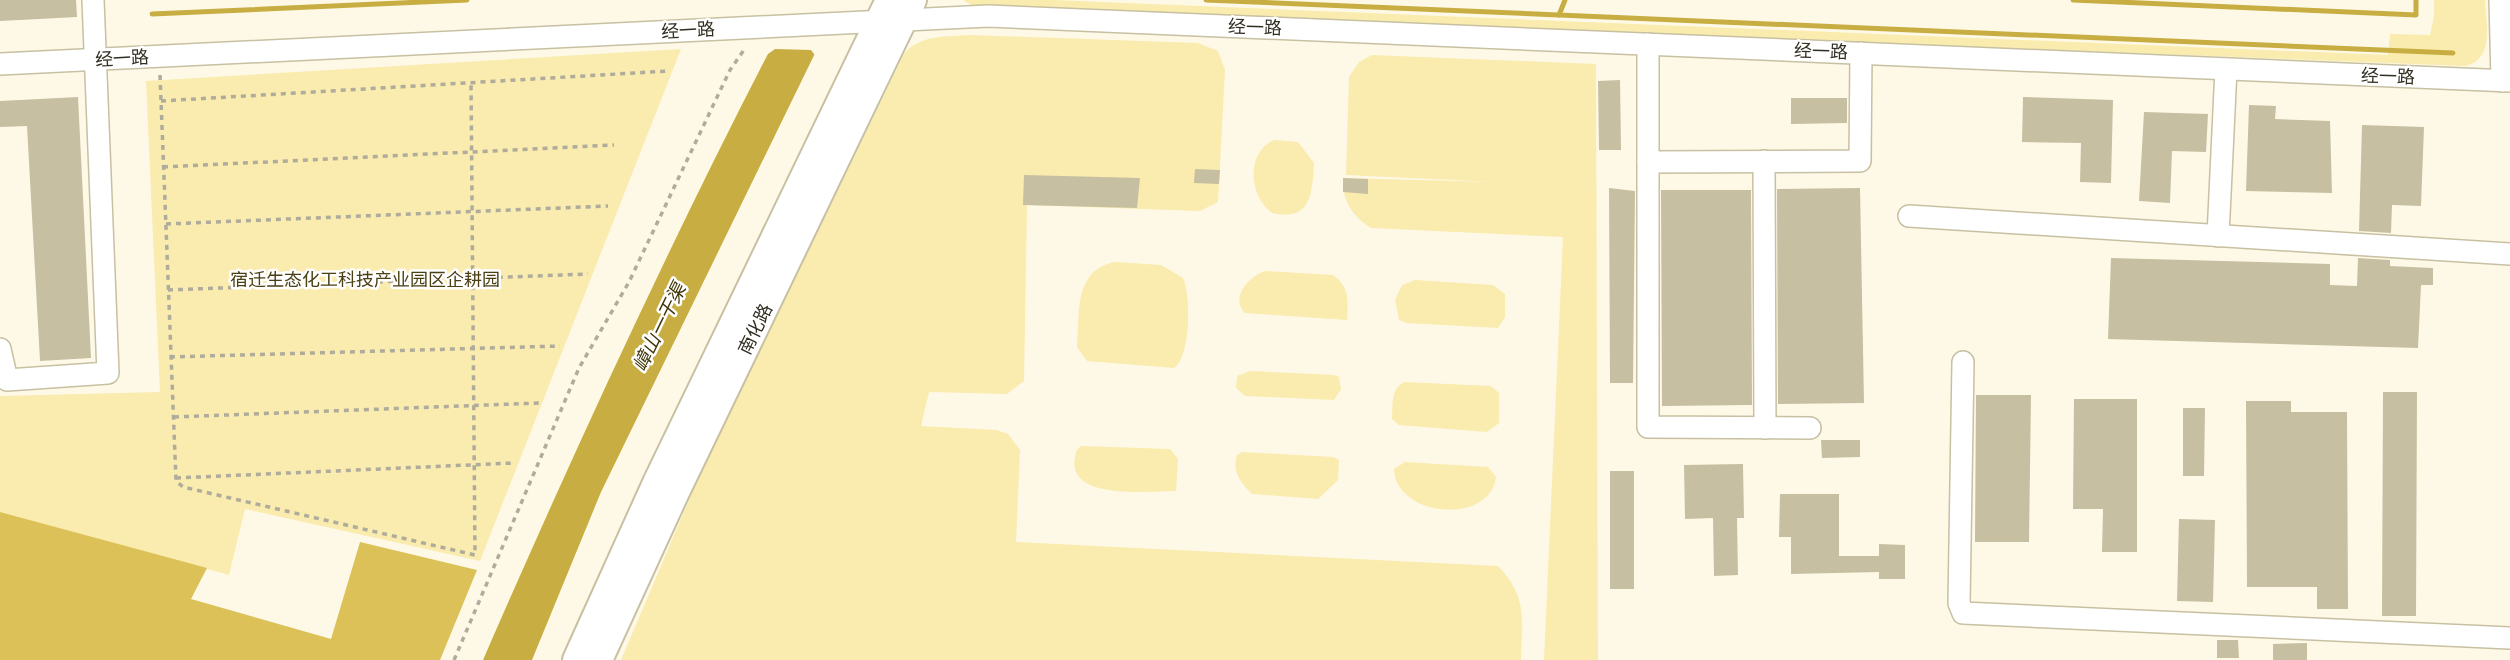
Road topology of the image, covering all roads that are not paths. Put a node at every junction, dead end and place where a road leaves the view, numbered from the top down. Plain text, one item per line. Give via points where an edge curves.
1 (93, 0) edge
2 (2500, 0) edge
3 (896, 10) edge
4 (1648, 44) junction
5 (1861, 53) junction
6 (95, 59) junction
7 (0, 64) edge
8 (2226, 69) junction
9 (2506, 81) edge
10 (1764, 161) junction
11 (1648, 162) junction
12 (1909, 216) dead end
13 (2218, 236) junction
14 (2510, 254) edge
15 (0, 349) edge
16 (1963, 362) dead end
17 (1765, 428) junction
18 (1810, 428) dead end
19 (2510, 638) edge
20 (576, 660) edge
21 (599, 660) edge

1 - 6 street
2 - 9 street
3 - 4 street, 经一路
3 - 6 street, 经一路 via 850,22
3 - 20 main road, 南化路 via 656,483
3 - 21 main road, 南化路
4 - 5 street, 经一路
4 - 11 street
5 - 8 street, 经一路
5 - 10 street via 1860,161
6 - 7 street, 经一路
6 - 15 street via 108,373 7,380
8 - 9 street, 经一路
8 - 13 street
10 - 11 street
10 - 17 street
11 - 17 street via 1648,427
12 - 13 street
13 - 14 street
16 - 19 street via 1959,603 1963,613
17 - 18 street

